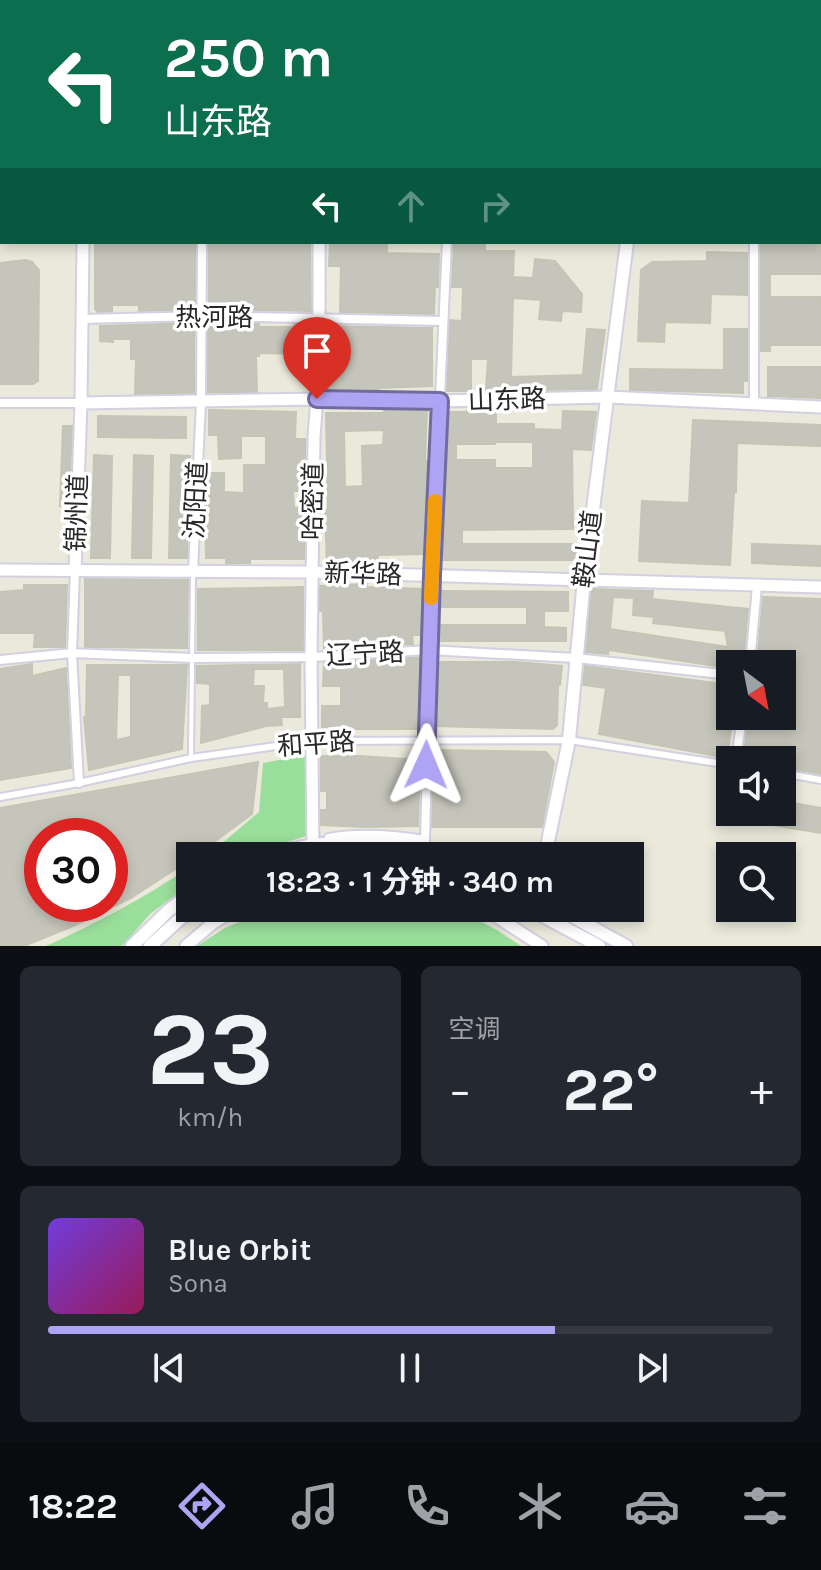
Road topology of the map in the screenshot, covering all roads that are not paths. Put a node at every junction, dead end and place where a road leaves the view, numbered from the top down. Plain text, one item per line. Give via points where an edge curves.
1 (83, 244) edge
2 (202, 244) edge
3 (319, 244) edge
4 (447, 244) edge
5 (627, 244) edge
6 (754, 244) edge
7 (201, 316) junction
8 (82, 319) junction
9 (319, 319) junction
10 (443, 321) junction
11 (607, 397) junction
12 (317, 399) junction
13 (440, 401) junction
14 (201, 402) junction
15 (0, 403) edge
16 (81, 403) junction
17 (754, 404) junction
18 (821, 407) edge
19 (0, 570) edge
20 (75, 571) junction
21 (193, 572) junction
22 (312, 572) junction
23 (432, 576) junction
24 (584, 580) junction
25 (757, 586) junction
26 (821, 587) edge
27 (429, 650) junction
28 (751, 650) edge
29 (72, 653) junction
30 (311, 657) junction
31 (192, 658) junction
32 (576, 658) junction
33 (0, 660) edge
34 (716, 673) edge
35 (427, 740) junction
36 (569, 740) junction
37 (312, 741) junction
38 (191, 758) junction
39 (716, 763) edge
40 (796, 776) edge
41 (821, 780) edge
42 (79, 783) junction
43 (0, 797) edge
44 (314, 842) edge
45 (325, 842) edge
46 (349, 842) edge
47 (390, 842) edge
48 (548, 842) edge
49 (176, 912) edge
50 (176, 915) edge
51 (173, 916) junction
52 (215, 922) edge
53 (507, 922) edge
54 (555, 922) edge
55 (582, 922) edge
56 (132, 946) edge
57 (150, 946) edge
58 (186, 946) edge
59 (542, 946) edge
60 (599, 946) edge
61 (626, 946) edge

1 - 8 street, 锦州道
2 - 7 street, 沈阳道
3 - 9 street, 哈密道
4 - 10 street
5 - 11 main road, 鞍山道
6 - 17 street
7 - 8 street, 热河路
7 - 9 street, 热河路
7 - 14 street, 沈阳道
8 - 16 street, 锦州道
9 - 10 street, 热河路
9 - 12 street, 哈密道
10 - 13 street
11 - 13 street, 山东路
11 - 17 street, 山东路
11 - 24 main road, 鞍山道
12 - 13 street, 山东路
12 - 14 street, 山东路
12 - 22 street, 哈密道
13 - 23 street
14 - 16 street, 山东路
14 - 21 street, 沈阳道
15 - 16 street, 山东路
16 - 20 street, 锦州道
17 - 18 street, 山东路
19 - 20 street, 新华路
20 - 21 street, 新华路
20 - 29 street, 锦州道
21 - 22 street, 新华路
21 - 31 lane, 沈阳道
22 - 23 street, 新华路
22 - 30 street, 哈密道
23 - 24 street, 新华路
23 - 27 street
24 - 25 street, 新华路
24 - 32 main road, 鞍山道
25 - 26 street, 新华路
25 - 28 street
27 - 30 street, 辽宁路
27 - 32 street, 辽宁路
27 - 35 street
29 - 31 street, 辽宁路
29 - 33 street, 辽宁路
29 - 42 street, 锦州道
30 - 31 street, 辽宁路
30 - 37 street, 哈密道
31 - 38 lane, 沈阳道
32 - 34 street, 辽宁路
32 - 36 main road, 鞍山道
35 - 36 street, 和平路
35 - 37 street, 和平路
35 - 45 street via 425,840 344,835
36 - 39 street, 和平路
36 - 48 main road, 鞍山道
37 - 38 street, 和平路
37 - 44 street, 哈密道
38 - 42 street, 和平路
40 - 41 street
42 - 43 street, 和平路
46 - 47 main road
49 - 51 main road
50 - 51 main road
51 - 56 main road
51 - 57 main road
52 - 58 street
53 - 59 street
54 - 60 main road
55 - 61 main road

